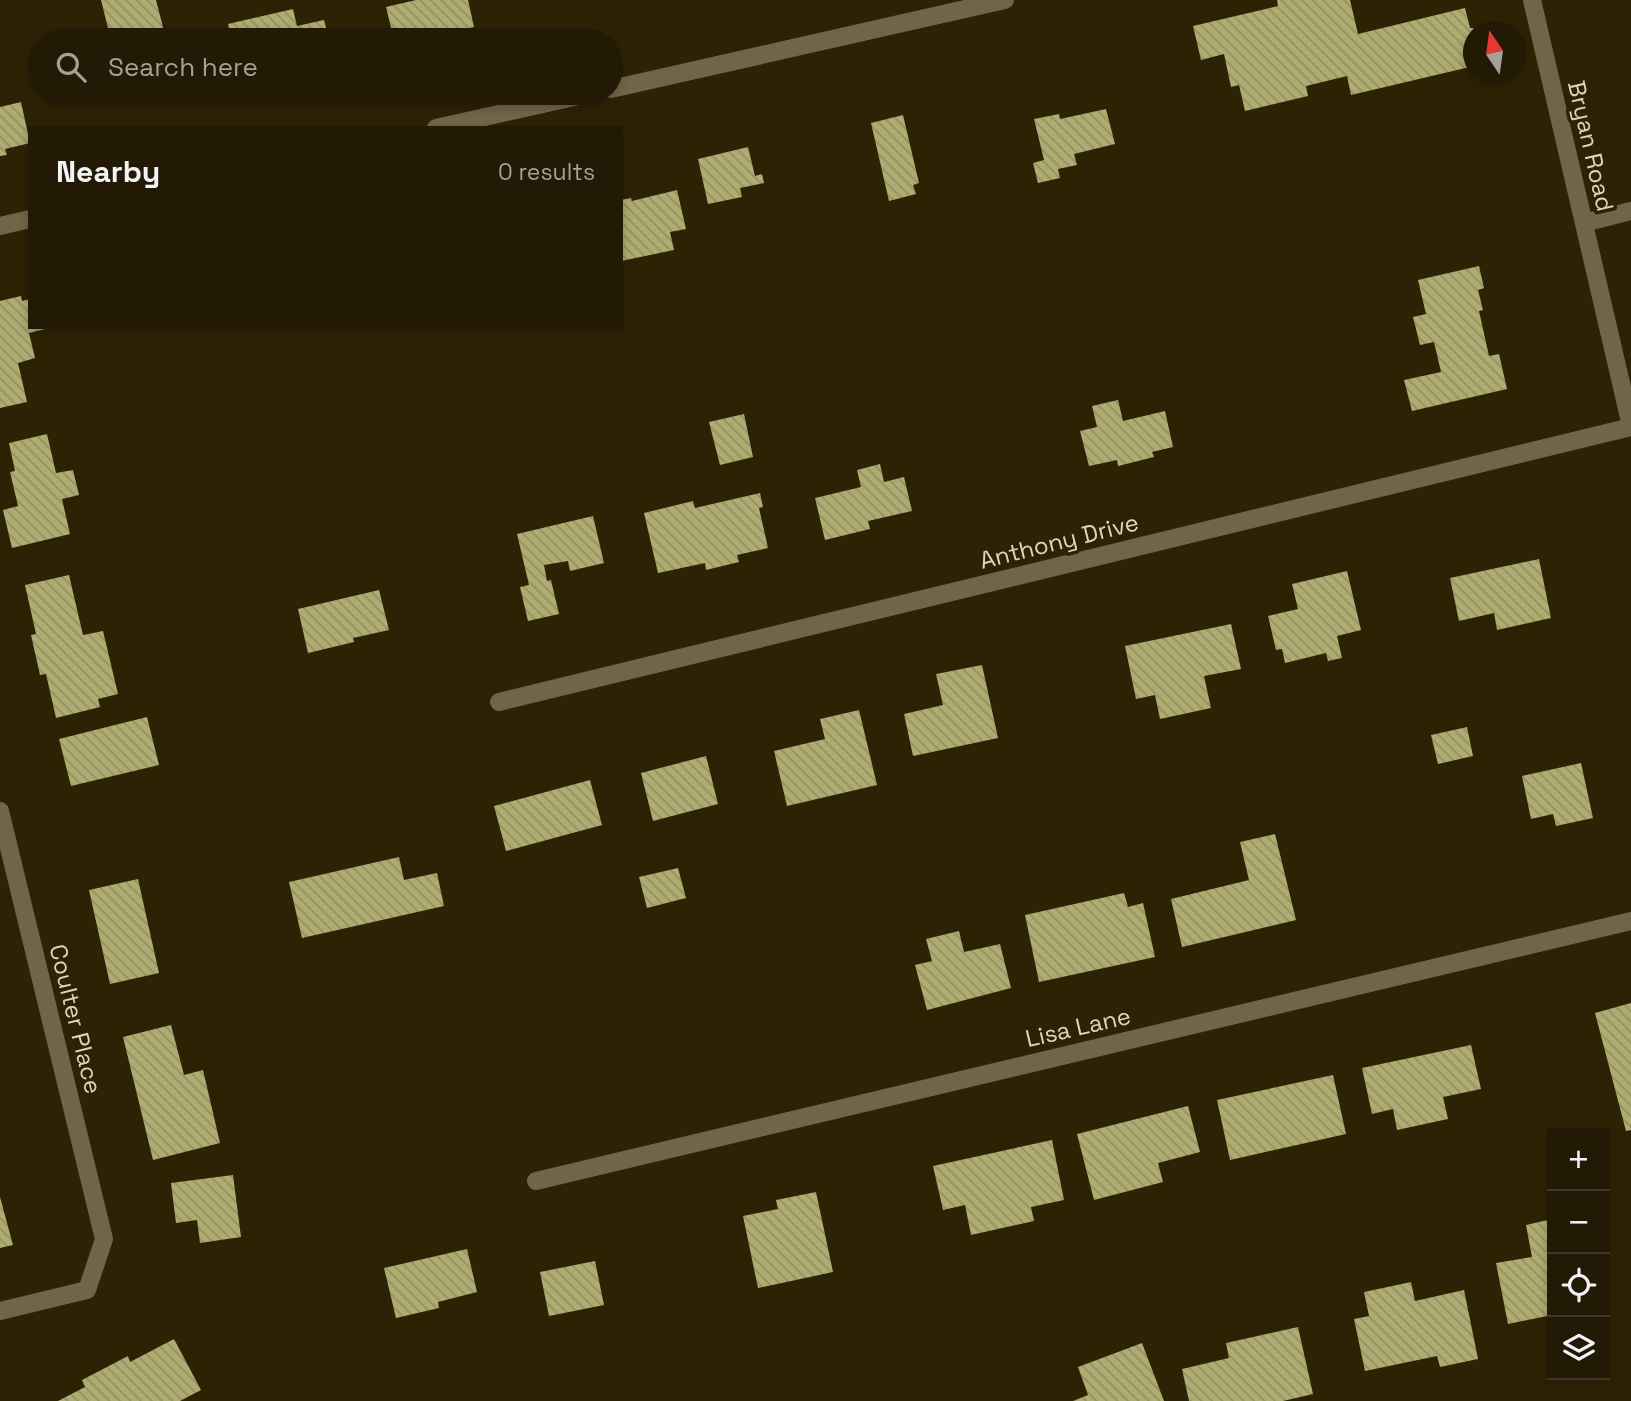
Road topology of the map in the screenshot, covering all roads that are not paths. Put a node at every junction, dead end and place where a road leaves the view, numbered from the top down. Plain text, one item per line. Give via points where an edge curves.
1 (1005, 0) edge
2 (1532, 0) edge
3 (623, 86) edge
4 (539, 105) edge
5 (445, 126) edge
6 (1631, 211) edge
7 (28, 219) edge
8 (1584, 223) junction
9 (0, 226) edge
10 (1631, 427) edge
11 (499, 702) dead end
12 (0, 811) edge
13 (1631, 921) edge
14 (536, 1181) dead end
15 (0, 1311) edge

1 - 3 street
2 - 8 street, Bryan Road
4 - 5 street
6 - 8 street
7 - 9 street
8 - 10 street, Bryan Road
10 - 11 street, Anthony Drive
12 - 15 street, Coulter Place via 104,1239 88,1290
13 - 14 street, Lisa Lane

